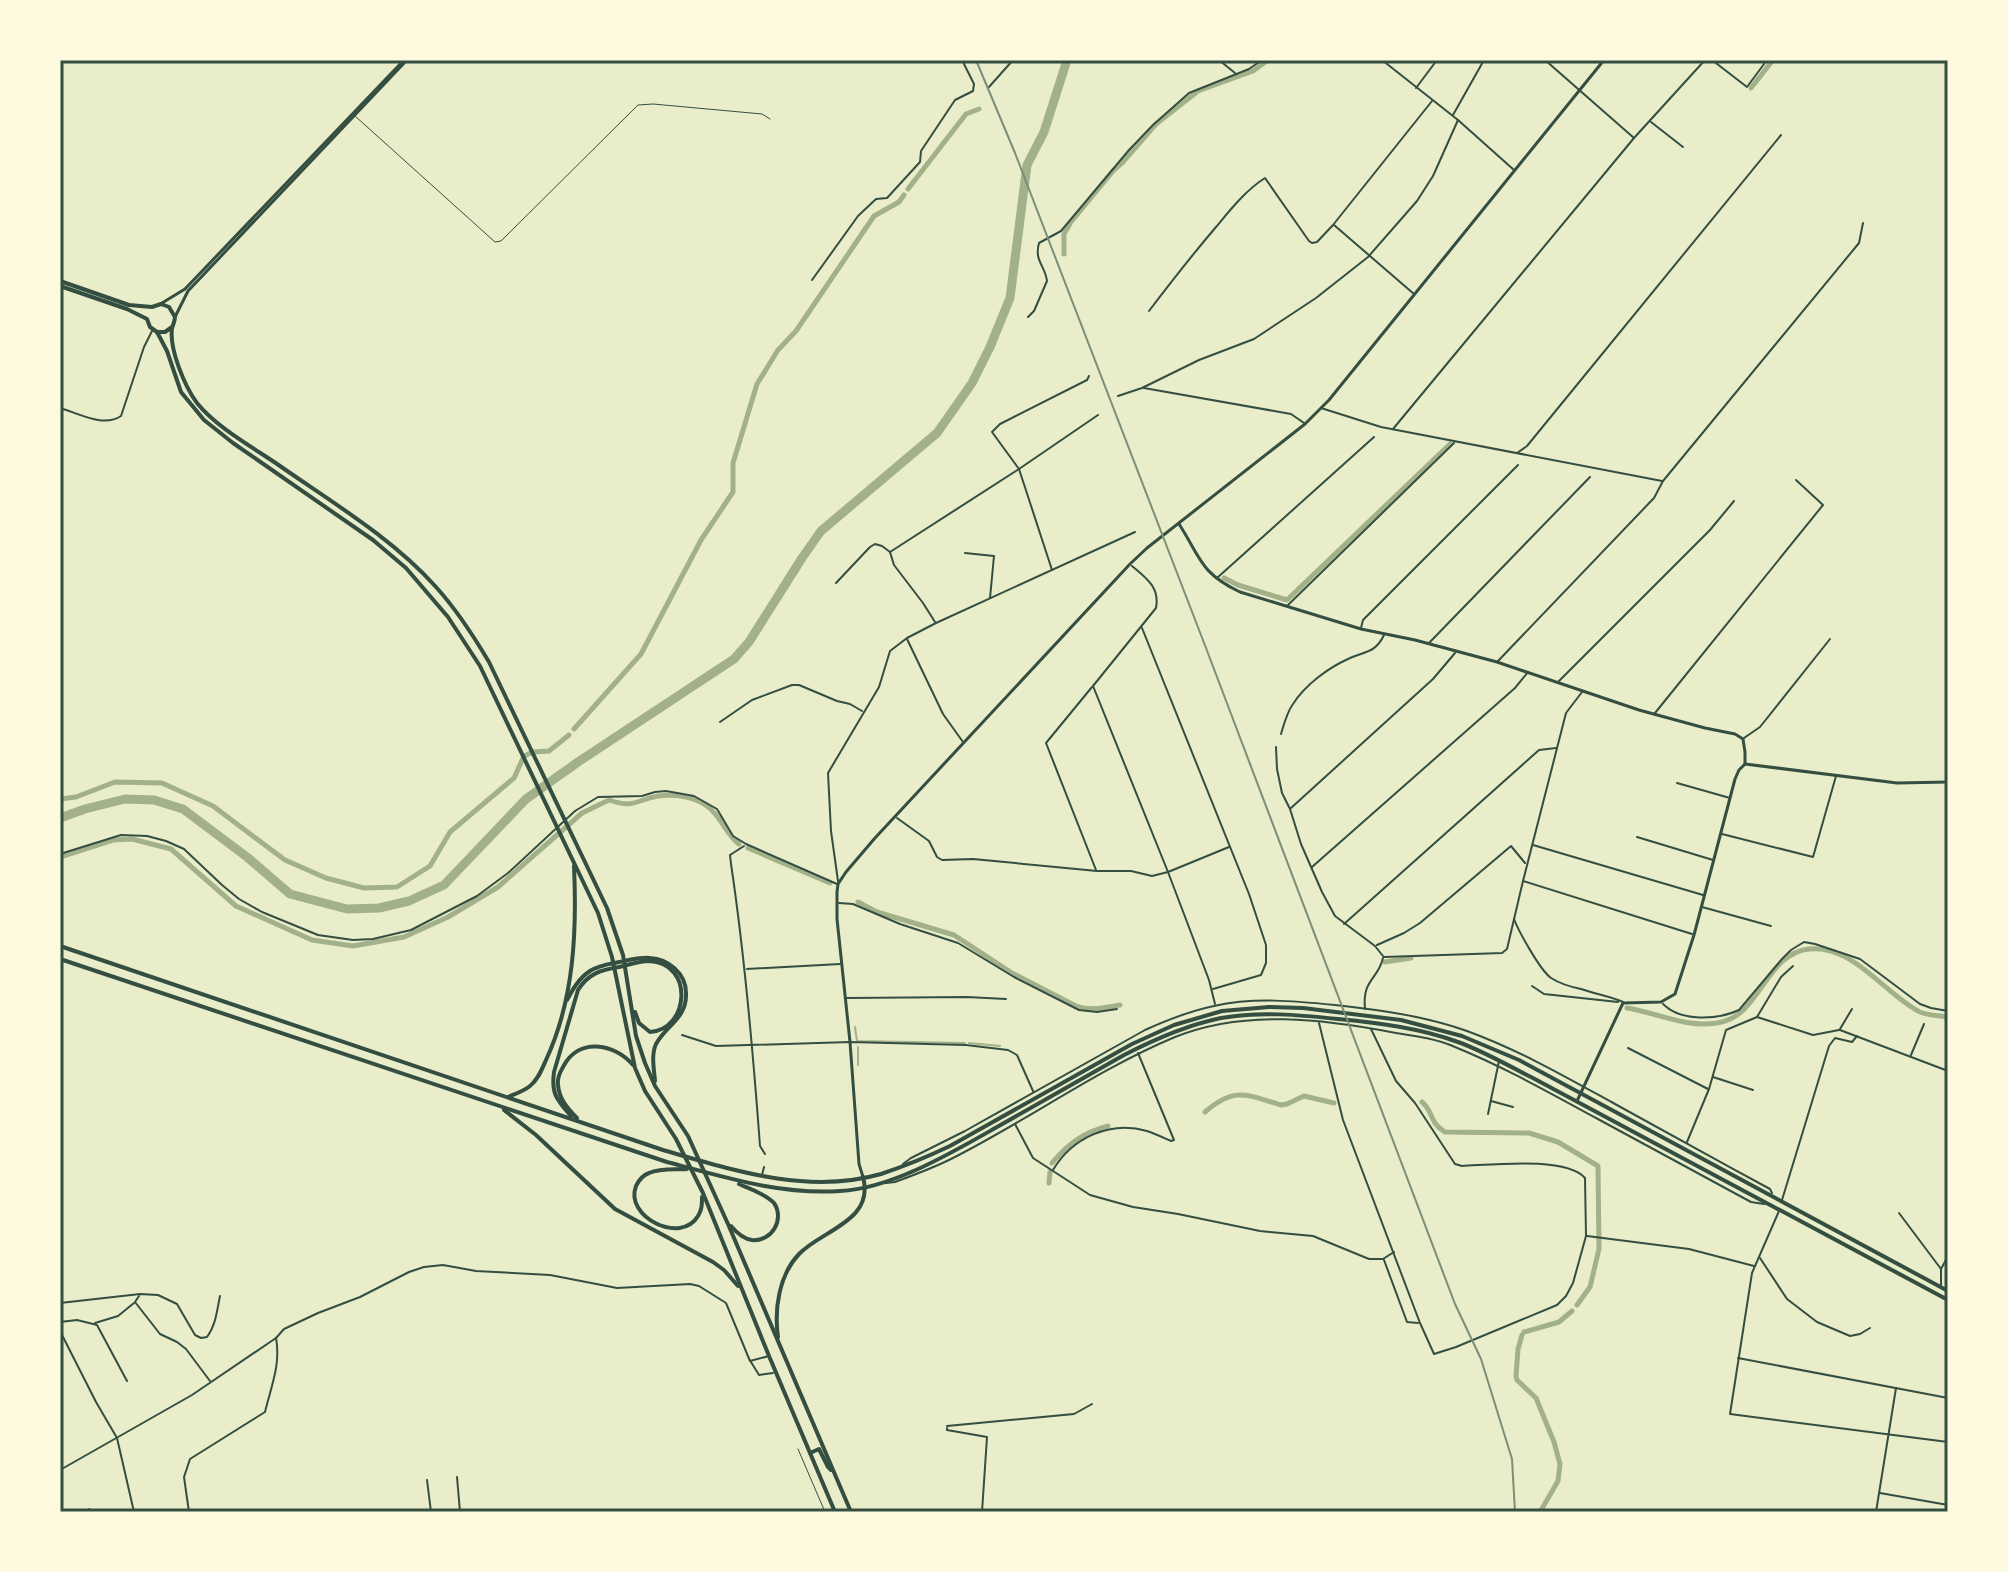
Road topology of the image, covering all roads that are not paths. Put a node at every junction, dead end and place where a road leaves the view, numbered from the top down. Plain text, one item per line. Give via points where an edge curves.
1 (406, 60) edge
2 (962, 60) edge
3 (1013, 60) edge
4 (1219, 60) edge
5 (1262, 60) edge
6 (1382, 60) edge
7 (1437, 60) edge
8 (1484, 60) edge
9 (1545, 60) edge
10 (1604, 60) edge
11 (1705, 60) edge
12 (1712, 60) edge
13 (1767, 60) edge
14 (1236, 74) junction
15 (989, 87) dead end
16 (1416, 88) junction
17 (1580, 90) junction
18 (1432, 101) junction
19 (354, 115) junction
20 (1452, 116) junction
21 (770, 119) dead end
22 (1458, 120) junction
23 (1650, 121) junction
24 (1781, 135) dead end
25 (1634, 138) junction
26 (1683, 147) dead end
27 (1515, 171) junction
28 (1863, 223) dead end
29 (1333, 225) junction
30 (1368, 257) junction
31 (812, 280) dead end
32 (60, 283) edge
33 (1415, 295) junction
34 (161, 304) junction
35 (152, 307) junction
36 (1149, 311) dead end
37 (175, 317) junction
38 (1028, 317) dead end
39 (147, 319) junction
40 (172, 327) junction
41 (155, 331) junction
42 (1089, 376) dead end
43 (1142, 388) junction
44 (1118, 396) dead end
45 (60, 408) edge
46 (1321, 408) junction
47 (1098, 415) dead end
48 (1305, 424) junction
49 (1393, 429) junction
50 (1374, 437) dead end
51 (1455, 442) junction
52 (1517, 453) junction
53 (1518, 465) dead end
54 (1019, 469) junction
55 (1590, 477) dead end
56 (1796, 480) dead end
57 (1663, 481) junction
58 (1734, 501) dead end
59 (1179, 524) junction
60 (1135, 532) dead end
61 (890, 552) junction
62 (965, 553) dead end
63 (1130, 564) junction
64 (1052, 571) junction
65 (1217, 579) junction
66 (836, 583) dead end
67 (990, 599) junction
68 (1286, 607) junction
69 (936, 623) junction
70 (1142, 627) junction
71 (1361, 629) junction
72 (1384, 634) junction
73 (907, 638) junction
74 (1830, 639) dead end
75 (1428, 644) junction
76 (1457, 651) junction
77 (1497, 662) junction
78 (1528, 672) junction
79 (1559, 682) junction
80 (1093, 686) junction
81 (1583, 690) junction
82 (862, 711) junction
83 (1654, 714) junction
84 (720, 722) dead end
85 (1281, 734) dead end
86 (1743, 739) junction
87 (964, 743) junction
88 (1276, 747) dead end
89 (1557, 748) junction
90 (1745, 764) junction
91 (1836, 775) junction
92 (1948, 782) edge
93 (1677, 783) dead end
94 (1731, 799) junction
95 (1290, 809) junction
96 (896, 817) junction
97 (1721, 834) junction
98 (1637, 837) dead end
99 (746, 844) junction
100 (1532, 844) junction
101 (1230, 846) junction
102 (60, 854) edge
103 (1714, 860) junction
104 (574, 862) junction
105 (1526, 865) junction
106 (1312, 867) junction
107 (1097, 871) junction
108 (1168, 872) junction
109 (1523, 881) junction
110 (838, 884) junction
111 (1705, 895) junction
112 (836, 903) junction
113 (1701, 907) junction
114 (1513, 918) junction
115 (1344, 924) junction
116 (1771, 926) dead end
117 (1694, 935) junction
118 (60, 946) edge
119 (1375, 946) junction
120 (1384, 957) junction
121 (60, 959) edge
122 (633, 962) junction
123 (841, 964) junction
124 (1793, 966) dead end
125 (604, 967) junction
126 (744, 969) junction
127 (1532, 986) dead end
128 (1211, 989) junction
129 (845, 998) junction
130 (1006, 999) dead end
131 (567, 1000) junction
132 (1661, 1002) junction
133 (631, 1003) junction
134 (1623, 1003) junction
135 (1215, 1005) junction
136 (1364, 1008) junction
137 (1117, 1009) dead end
138 (1852, 1009) dead end
139 (1948, 1011) edge
140 (1757, 1017) junction
141 (1331, 1018) junction
142 (1318, 1021) junction
143 (1366, 1023) junction
144 (1924, 1024) dead end
145 (1145, 1030) junction
146 (1840, 1030) junction
147 (682, 1035) dead end
148 (1148, 1036) junction
149 (1857, 1036) junction
150 (850, 1042) junction
151 (752, 1044) junction
152 (1628, 1048) dead end
153 (1138, 1053) junction
154 (1910, 1056) junction
155 (1498, 1064) junction
156 (635, 1068) junction
157 (1948, 1071) edge
158 (1713, 1077) junction
159 (1086, 1079) junction
160 (655, 1086) junction
161 (1709, 1089) junction
162 (1583, 1090) junction
163 (1753, 1090) dead end
164 (1033, 1093) junction
165 (508, 1097) junction
166 (1491, 1101) junction
167 (1576, 1104) junction
168 (500, 1107) junction
169 (1513, 1107) dead end
170 (1488, 1114) dead end
171 (572, 1118) junction
172 (579, 1120) junction
173 (1015, 1123) junction
174 (1686, 1143) junction
175 (765, 1154) dead end
176 (764, 1167) dead end
177 (899, 1167) junction
178 (693, 1169) junction
179 (1052, 1171) junction
180 (762, 1176) junction
181 (863, 1177) junction
182 (728, 1178) junction
183 (881, 1182) junction
184 (866, 1187) junction
185 (703, 1193) junction
186 (1774, 1197) junction
187 (1781, 1201) junction
188 (1779, 1210) junction
189 (1899, 1213) dead end
190 (729, 1224) junction
191 (719, 1230) junction
192 (1586, 1236) junction
193 (1394, 1252) junction
194 (1948, 1256) edge
195 (1759, 1257) junction
196 (1383, 1259) junction
197 (1755, 1266) junction
198 (1941, 1269) junction
199 (1940, 1287) junction
200 (742, 1291) junction
201 (1948, 1291) edge
202 (140, 1294) junction
203 (220, 1296) dead end
204 (1948, 1300) edge
205 (135, 1302) junction
206 (60, 1303) edge
207 (60, 1322) edge
208 (92, 1323) junction
209 (1420, 1323) junction
210 (1870, 1328) dead end
211 (60, 1331) edge
212 (276, 1338) junction
213 (779, 1343) junction
214 (769, 1356) junction
215 (1738, 1358) junction
216 (750, 1361) junction
217 (776, 1373) junction
218 (127, 1381) dead end
219 (211, 1382) junction
220 (1896, 1387) junction
221 (1948, 1398) edge
222 (1092, 1404) dead end
223 (1889, 1434) junction
224 (117, 1438) junction
225 (1948, 1442) edge
226 (798, 1449) dead end
227 (810, 1453) junction
228 (60, 1470) edge
229 (833, 1472) junction
230 (457, 1477) dead end
231 (427, 1480) dead end
232 (1879, 1493) junction
233 (1948, 1505) edge
234 (134, 1512) edge
235 (189, 1512) edge
236 (431, 1512) edge
237 (460, 1512) edge
238 (825, 1512) edge
239 (835, 1512) edge
240 (851, 1512) edge
241 (982, 1512) edge
242 (1876, 1512) edge

1 - 19 main road
2 - 31 street via 973,91 955,100 921,151 920,162 887,198 876,199 858,216
3 - 15 street
4 - 14 street
5 - 14 street
6 - 16 street
7 - 16 street
8 - 20 street
9 - 17 street
10 - 17 main road
11 - 23 street
12 - 13 street via 1747,87
14 - 38 street via 1189,93 1129,150 1061,231 1039,243 1037,258 1047,281
16 - 18 street
17 - 25 street
17 - 27 main road
18 - 20 street
18 - 29 street
19 - 21 lane via 495,242 638,105 762,114
19 - 34 main road via 185,289
19 - 37 main road via 188,291
20 - 22 street
22 - 27 street
22 - 30 street via 1417,201
23 - 25 street
23 - 26 street
24 - 52 street
25 - 49 street
27 - 33 main road
28 - 57 street via 1859,243
29 - 30 street
29 - 36 street via 1312,243 1265,178 1187,260
30 - 33 street
30 - 43 street via 1254,339
32 - 35 highway
32 - 39 highway
33 - 46 main road
34 - 35 highway
34 - 37 highway
35 - 39 highway
37 - 40 highway
39 - 41 highway
40 - 41 highway
40 - 133 highway via 181,371 201,407 406,558 450,603 489,662 607,908 623,955
41 - 45 street via 118,419 101,421
41 - 104 highway via 181,392 204,420 373,540 406,568 448,617 480,666
42 - 54 street via 992,432
43 - 44 street
43 - 48 street via 1291,414
46 - 48 main road
46 - 49 street
47 - 54 street
48 - 59 main road
49 - 51 street
50 - 65 street
51 - 52 street
51 - 68 street
52 - 57 street
53 - 71 street via 1363,620
54 - 61 street
54 - 64 street
55 - 75 street
56 - 83 street via 1823,505
57 - 77 street via 1642,512
58 - 79 street
59 - 63 main road
59 - 65 main road via 1204,568
60 - 64 street
61 - 66 street via 879,545 870,547
61 - 69 street
62 - 67 street via 994,556
63 - 70 street via 1157,593 1156,608
63 - 87 main road
64 - 67 street
65 - 68 main road
67 - 69 street
68 - 71 main road
69 - 73 street
70 - 80 street
70 - 101 street
71 - 72 main road
72 - 75 main road
72 - 85 street via 1374,649 1348,659 1307,687 1292,705
73 - 82 street via 890,651 879,687
73 - 87 street via 943,714
74 - 86 street via 1760,727
75 - 76 main road
76 - 77 main road
76 - 95 street
77 - 78 main road
78 - 79 main road
78 - 106 street
79 - 81 main road
80 - 107 street via 1046,743
80 - 108 street
81 - 83 main road
81 - 89 street via 1566,713
82 - 84 street via 792,685 752,700
82 - 110 street via 828,773
83 - 86 main road
86 - 90 main road
87 - 96 main road
88 - 95 street via 1282,793
89 - 100 street
89 - 115 street via 1539,750
90 - 91 main road
90 - 94 main road
91 - 92 main road via 1897,783
91 - 97 street via 1813,857
93 - 94 street
94 - 97 main road
95 - 106 street
96 - 107 street via 929,841 942,860
96 - 110 main road
97 - 103 main road
98 - 103 street
99 - 102 street via 733,836 717,809 694,796 666,791 598,797 477,896 411,930 353,940 318,935 262,912 239,899 184,849 166,841 121,835
99 - 110 street
99 - 126 street via 730,855
100 - 105 street
100 - 111 street
101 - 108 street
101 - 128 street via 1266,945 1266,963 1261,975
103 - 111 main road
104 - 131 highway
104 - 156 highway via 606,935
105 - 109 street
105 - 119 street via 1511,846 1420,923
106 - 115 street
107 - 108 street via 1152,876
108 - 128 street
109 - 114 street
109 - 117 street
110 - 112 main road
111 - 113 main road
112 - 123 main road
112 - 137 street via 853,904 958,943 1079,1010
113 - 116 street
113 - 117 main road
114 - 120 street via 1502,953
114 - 134 street via 1552,978
115 - 119 street
117 - 132 main road via 1679,986
118 - 165 highway
119 - 120 street
120 - 136 street via 1367,983
121 - 168 highway
122 - 125 highway
122 - 133 highway via 666,966 683,995 667,1026 655,1032 639,1023
122 - 160 highway via 666,962 678,971 686,988 682,1013 655,1047
123 - 126 street
123 - 129 main road
124 - 140 street
125 - 131 highway via 586,974
125 - 171 highway via 578,990 554,1072 553,1091
126 - 151 street
127 - 134 street via 1544,994
128 - 135 street
129 - 130 street
129 - 150 main road
131 - 165 highway via 537,1079
132 - 134 main road
132 - 139 street via 1671,1012 1693,1016 1730,1014 1804,942 1860,959 1920,1004
133 - 160 highway via 640,1049
134 - 162 main road
135 - 136 street via 1285,1000
135 - 145 street
136 - 162 street via 1466,1031 1530,1058
138 - 146 street
140 - 146 street via 1813,1035
140 - 158 street via 1726,1030
141 - 142 street
141 - 143 highway
141 - 148 highway via 1269,1007 1222,1011
141 - 159 highway via 1222,1018 1152,1041
142 - 153 street via 1230,1022
142 - 193 street via 1343,1120
143 - 155 highway via 1429,1033
143 - 162 highway via 1401,1020 1462,1036
143 - 192 street via 1396,1081 1455,1164 1548,1163 1582,1173
144 - 154 street
145 - 148 highway
145 - 164 street
146 - 149 street
147 - 151 street via 716,1046
148 - 177 highway via 950,1146
149 - 154 street
149 - 187 street via 1852,1042 1835,1038 1829,1046
150 - 151 street
150 - 164 street via 1008,1050 1017,1055
150 - 181 main road
151 - 175 street via 760,1146
152 - 161 street
153 - 159 street
153 - 179 street via 1174,1140 1145,1130 1107,1129 1071,1147
154 - 157 street
155 - 166 street
155 - 167 highway
156 - 172 highway via 625,1056 599,1047 586,1047 570,1057 558,1086
156 - 185 highway
158 - 161 street
158 - 163 street
159 - 173 street
159 - 183 highway via 956,1150
160 - 190 highway via 688,1136
161 - 174 street
162 - 167 main road
162 - 174 street
162 - 186 highway
164 - 177 street
165 - 171 highway
166 - 169 street
166 - 170 street
167 - 188 highway
168 - 178 highway
168 - 200 highway via 615,1209 713,1262
171 - 172 highway
172 - 180 highway via 663,1150
173 - 179 street via 1033,1158
173 - 183 street via 949,1160 895,1182
174 - 186 street via 1770,1189
176 - 180 street
177 - 181 highway
178 - 182 highway
178 - 185 highway via 648,1173 635,1189 634,1201 648,1218 680,1228 698,1217
179 - 196 street via 1090,1195 1133,1207 1313,1236 1369,1259
180 - 181 highway via 811,1181
181 - 184 highway
182 - 184 highway via 804,1191
182 - 190 highway via 770,1200 778,1217 774,1230 758,1239 746,1238
183 - 184 highway
184 - 213 highway via 851,1219 804,1250 784,1277 775,1318
185 - 191 highway
186 - 187 highway
187 - 199 highway
188 - 195 street
188 - 204 highway
189 - 198 street
190 - 191 highway
190 - 213 highway
191 - 200 highway
192 - 197 street via 1689,1249
192 - 209 street via 1573,1283 1557,1305 1434,1354
193 - 196 street
193 - 209 street
194 - 198 street
195 - 197 street
195 - 210 street via 1787,1299 1817,1322 1850,1336
196 - 209 street via 1407,1322
197 - 215 street
198 - 199 street
199 - 201 highway
200 - 214 highway
202 - 203 street via 177,1304 201,1338 211,1332
202 - 205 street
202 - 206 street
205 - 208 street via 118,1316
205 - 219 street via 160,1334 186,1349
207 - 208 street
208 - 218 street
211 - 224 street
212 - 216 street via 284,1329 409,1272 443,1265 550,1275 617,1288 699,1286 726,1303
212 - 219 street
212 - 235 street via 278,1363 265,1412 190,1459 184,1477
213 - 229 highway
214 - 216 street
214 - 217 highway
215 - 220 street
215 - 223 street via 1730,1414
216 - 217 street via 759,1375
217 - 227 highway
219 - 224 street
220 - 221 street
220 - 223 street
222 - 241 street via 1074,1414 947,1426 987,1437
223 - 225 street
223 - 232 street
224 - 228 street
224 - 234 street
226 - 238 lane
227 - 229 highway via 819,1449
227 - 239 highway
229 - 240 highway
230 - 237 street
231 - 236 street
232 - 233 street
232 - 242 street

